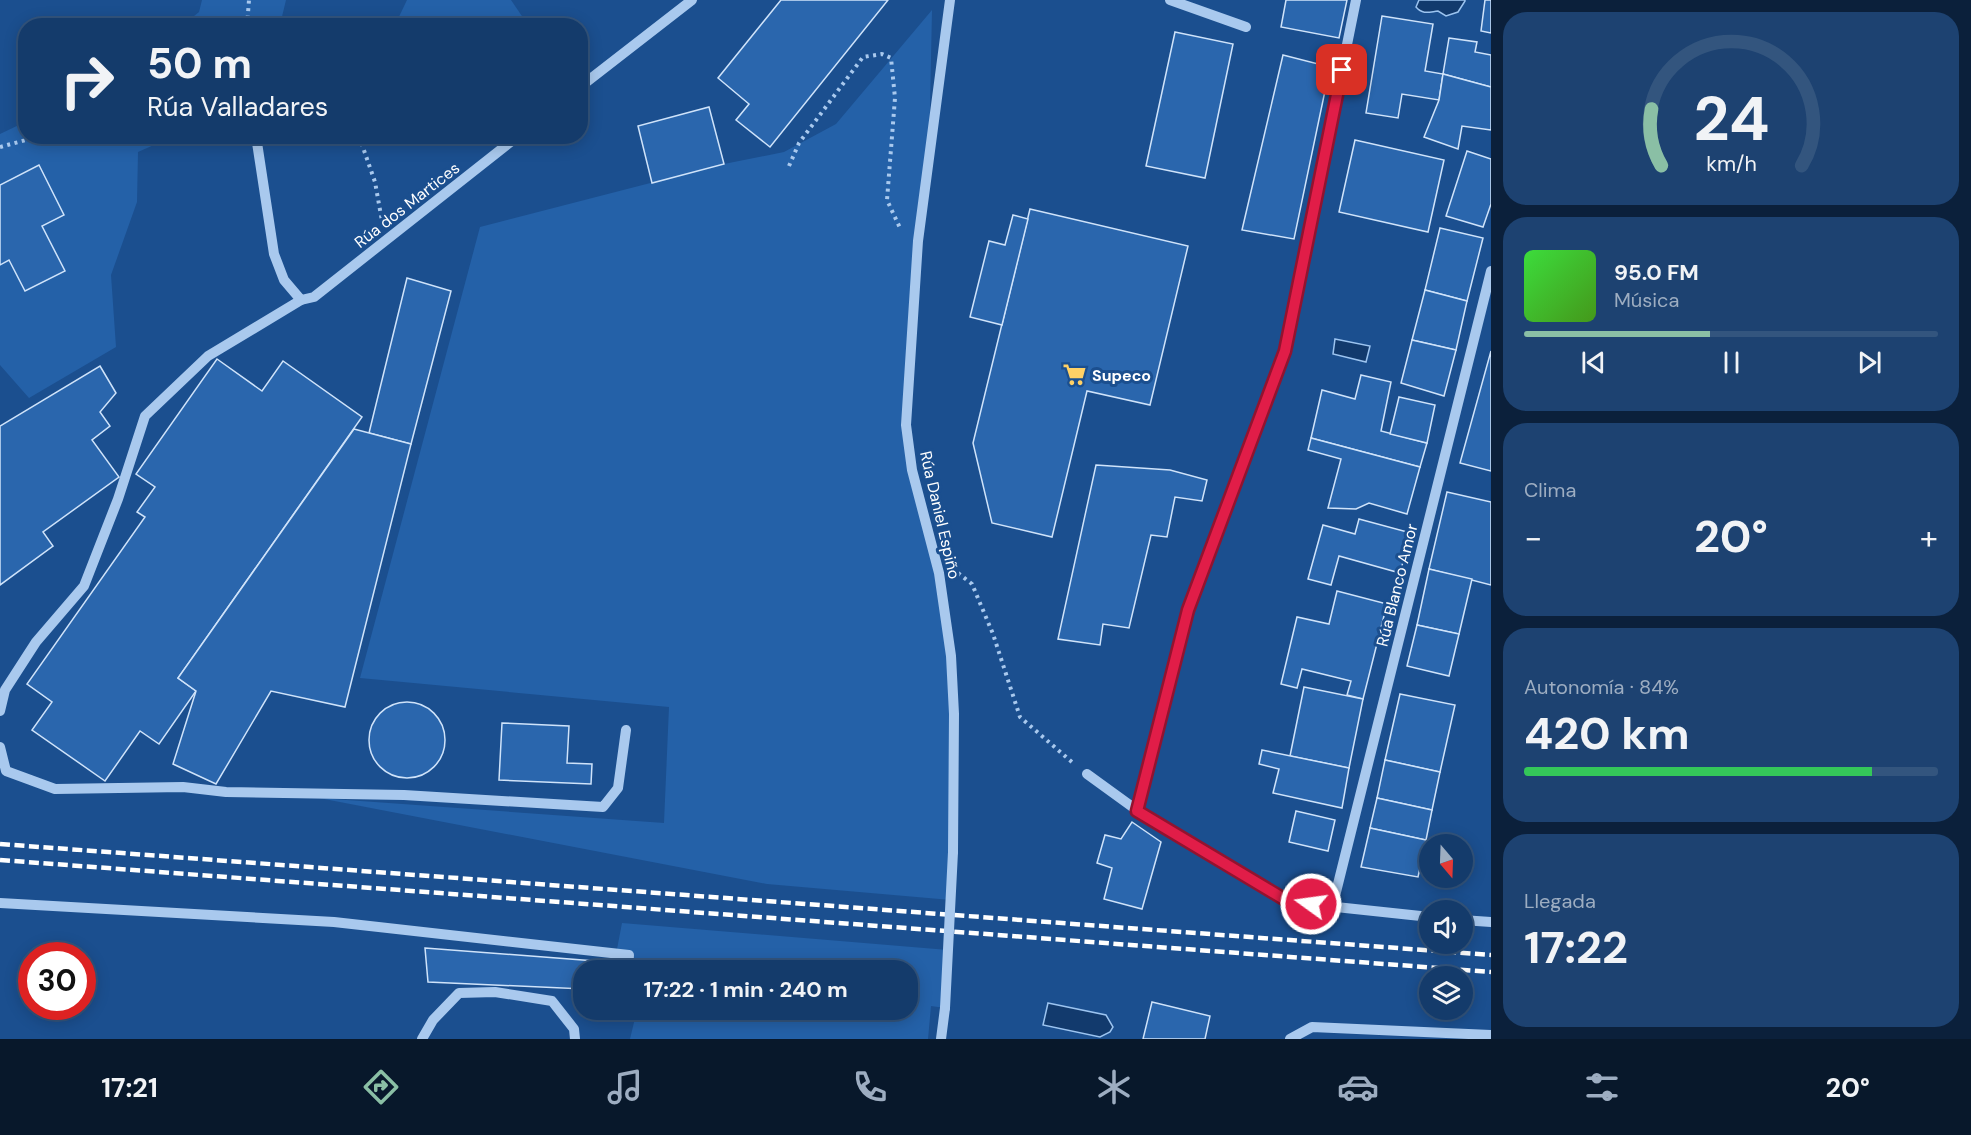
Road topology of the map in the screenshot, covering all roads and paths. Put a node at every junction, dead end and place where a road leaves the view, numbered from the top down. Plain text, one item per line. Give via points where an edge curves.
1 (249, 0) edge
2 (692, 0) edge
3 (950, 0) edge
4 (1170, 0) edge
5 (1356, 0) edge
6 (248, 18) edge
7 (1246, 27) dead end
8 (588, 81) edge
9 (18, 142) edge
10 (257, 144) edge
11 (362, 144) edge
12 (508, 144) edge
13 (0, 147) edge
14 (789, 166) dead end
15 (918, 241) junction
16 (373, 250) junction
17 (1491, 271) edge
18 (302, 300) junction
19 (958, 573) dead end
20 (0, 711) edge
21 (626, 730) dead end
22 (0, 747) edge
23 (1086, 774) joint
24 (1137, 811) junction
25 (0, 903) edge
26 (1332, 908) junction
27 (1419, 916) edge
28 (1473, 921) edge
29 (1491, 922) edge
30 (629, 960) edge
31 (1491, 1035) edge
32 (422, 1039) edge
33 (575, 1039) edge
34 (941, 1039) edge
35 (1290, 1039) edge

1 - 6 path
2 - 8 street
3 - 15 street, Rúa Daniel Espiño
4 - 7 street
5 - 24 street via 1285,351 1188,610
9 - 13 path
10 - 18 street via 274,254 284,280
11 - 16 path via 375,182 382,222
12 - 16 street, Rúa dos Martices
14 - 15 path via 799,143 863,57 882,54 891,58 895,98 887,200 900,228
15 - 34 street, Rúa Daniel Espiño, bridge via 906,425 912,470 939,573 951,656 954,714 953,852
16 - 18 street, Rúa dos Martices via 314,297
17 - 26 street, Rúa Blanco Amor
18 - 20 street via 208,356 145,416 84,586 36,642 5,690
19 - 23 path via 972,584 1020,717
21 - 22 street via 618,788 603,807 183,787 56,789 6,771
23 - 24 street
24 - 26 street via 1289,902
25 - 30 street via 334,922 629,955
26 - 27 street
28 - 29 street
31 - 35 street via 1312,1027
32 - 33 street via 433,1020 459,993 486,992 552,1001 574,1029

